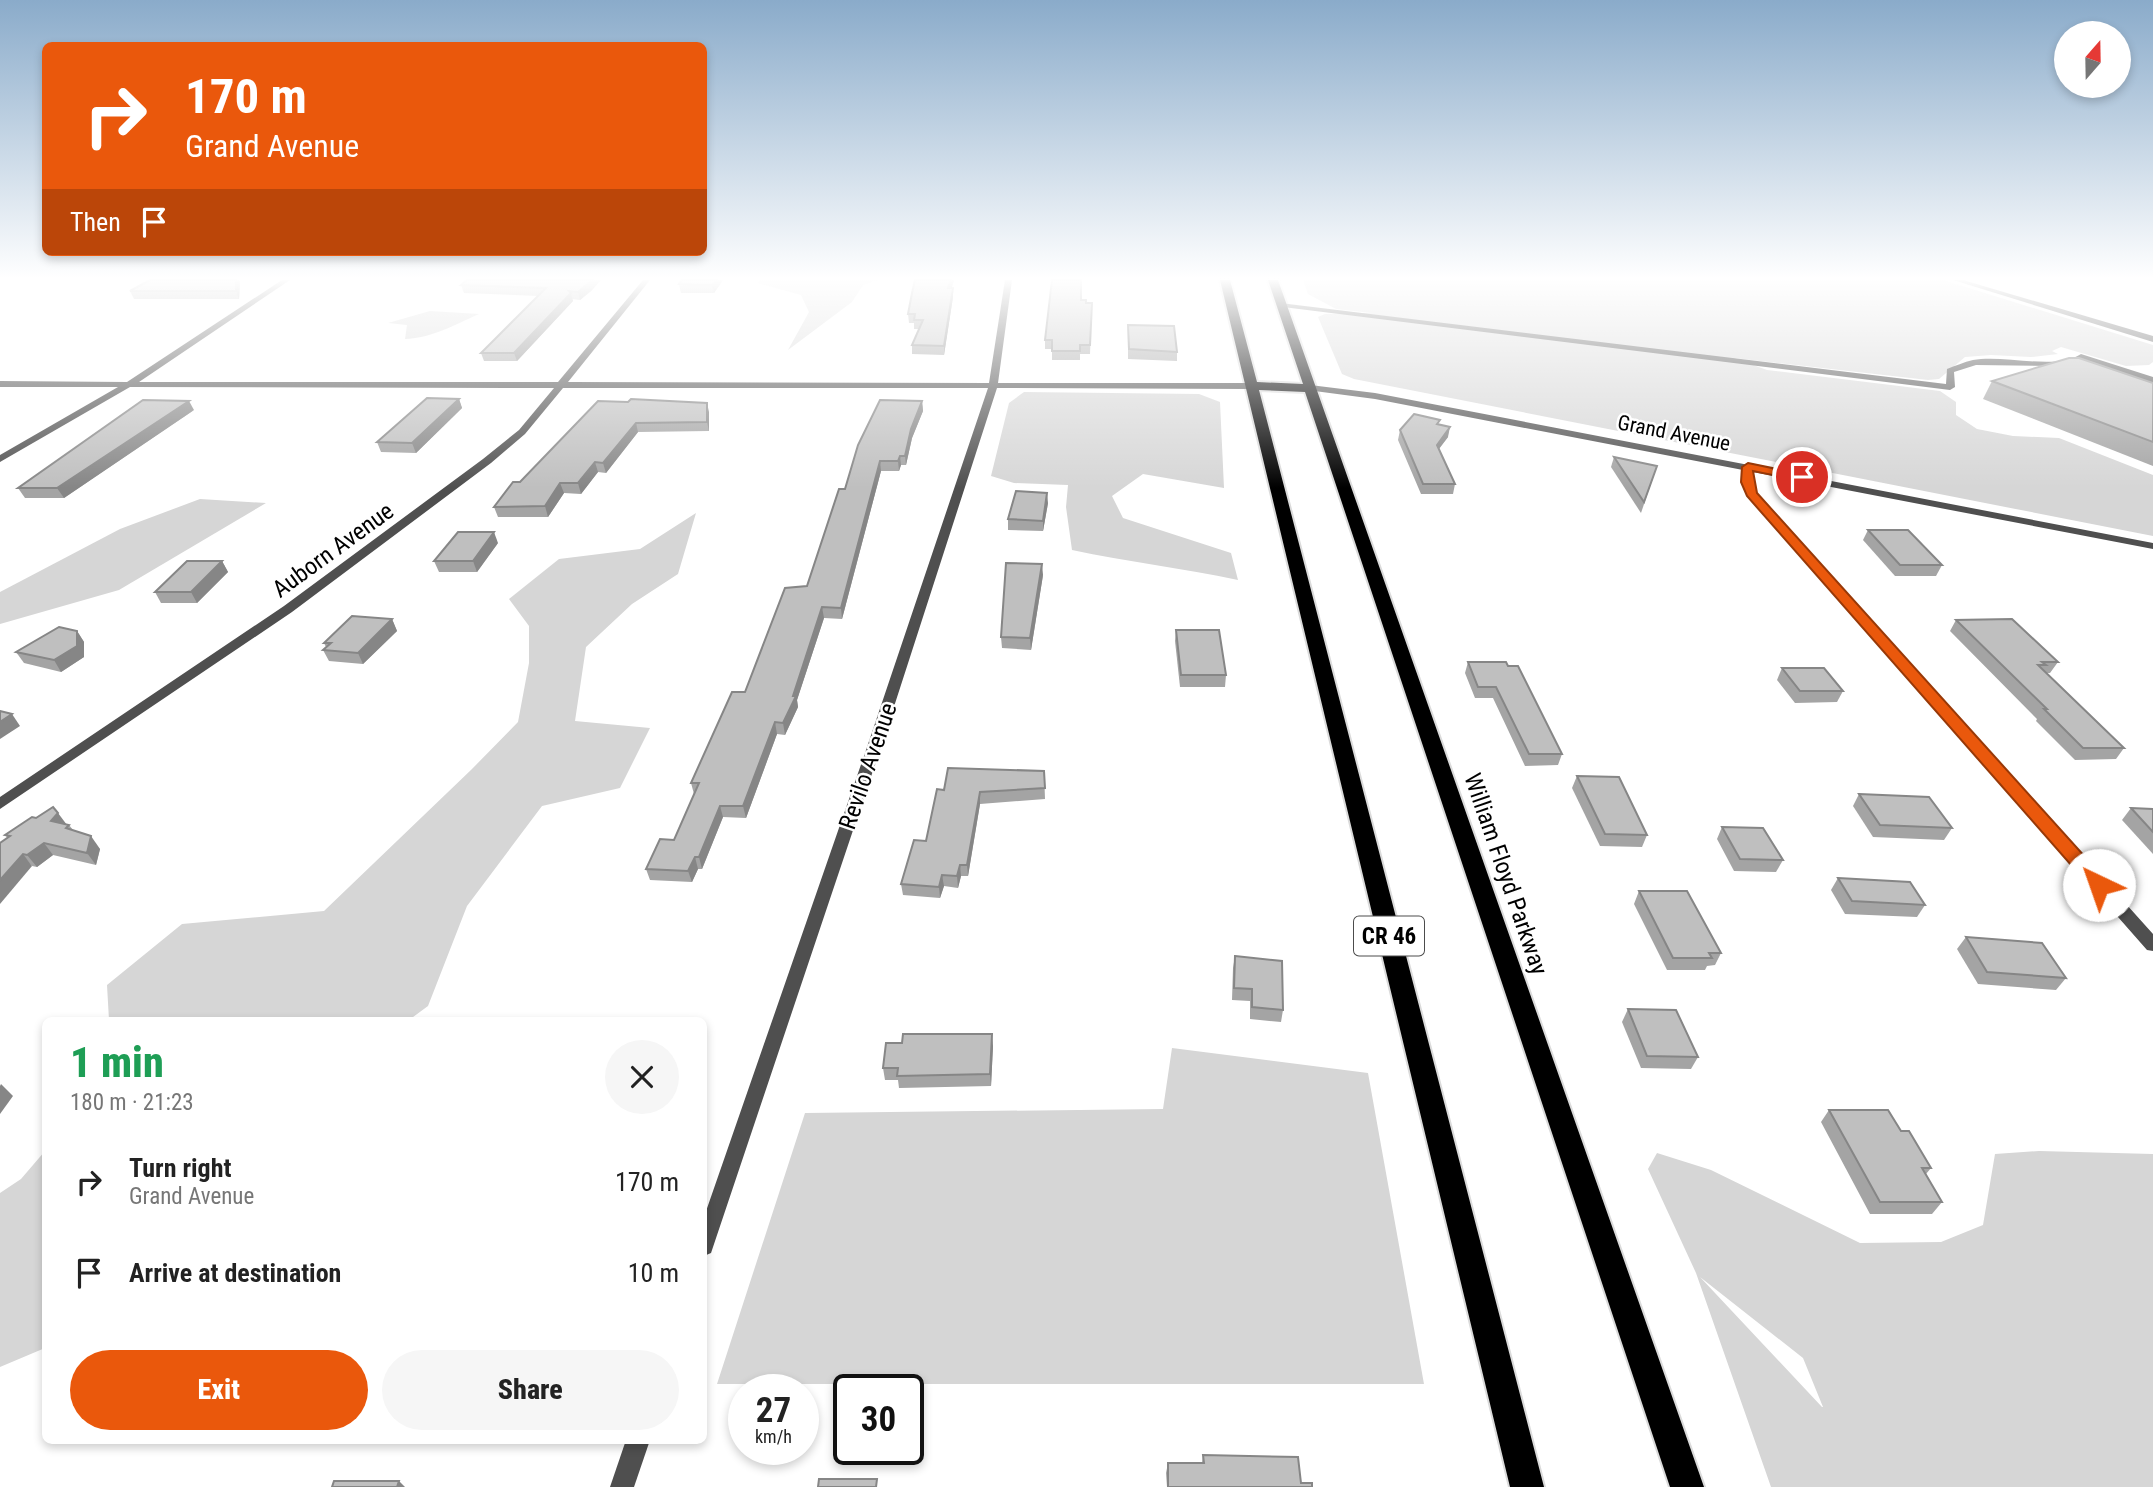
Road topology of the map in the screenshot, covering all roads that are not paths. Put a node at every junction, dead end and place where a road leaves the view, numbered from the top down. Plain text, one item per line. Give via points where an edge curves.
1 (180, 349) edge
2 (589, 349) edge
3 (998, 349) edge
4 (1242, 349) edge
5 (1297, 349) edge
6 (1644, 349) edge
7 (2071, 354) dead end
8 (2088, 359) junction
9 (2153, 380) edge
10 (0, 383) edge
11 (129, 384) junction
12 (560, 385) junction
13 (993, 386) junction
14 (1251, 386) junction
15 (1310, 388) junction
16 (0, 459) edge
17 (1748, 467) junction
18 (2153, 545) edge
19 (0, 804) edge
20 (2153, 945) edge
21 (707, 1237) edge
22 (637, 1444) edge
23 (622, 1487) edge
24 (1527, 1487) edge
25 (1687, 1487) edge

1 - 11 street
2 - 12 street, Auborn Avenue
3 - 13 street, Revilo Avenue
4 - 14 highway, CR 46
5 - 15 highway, William Floyd Parkway
6 - 8 street via 1950,387 1950,371 1975,362
7 - 8 street
8 - 9 street
10 - 11 street
11 - 12 street
11 - 16 street
12 - 13 street
12 - 19 street, Auborn Avenue via 522,432 425,509 288,609
13 - 14 street
13 - 21 street, Revilo Avenue
14 - 15 highway
14 - 24 highway, CR 46
15 - 17 street, Grand Avenue via 1375,396
15 - 25 highway, William Floyd Parkway
17 - 18 street, Grand Avenue
17 - 20 street via 1751,494
22 - 23 street

